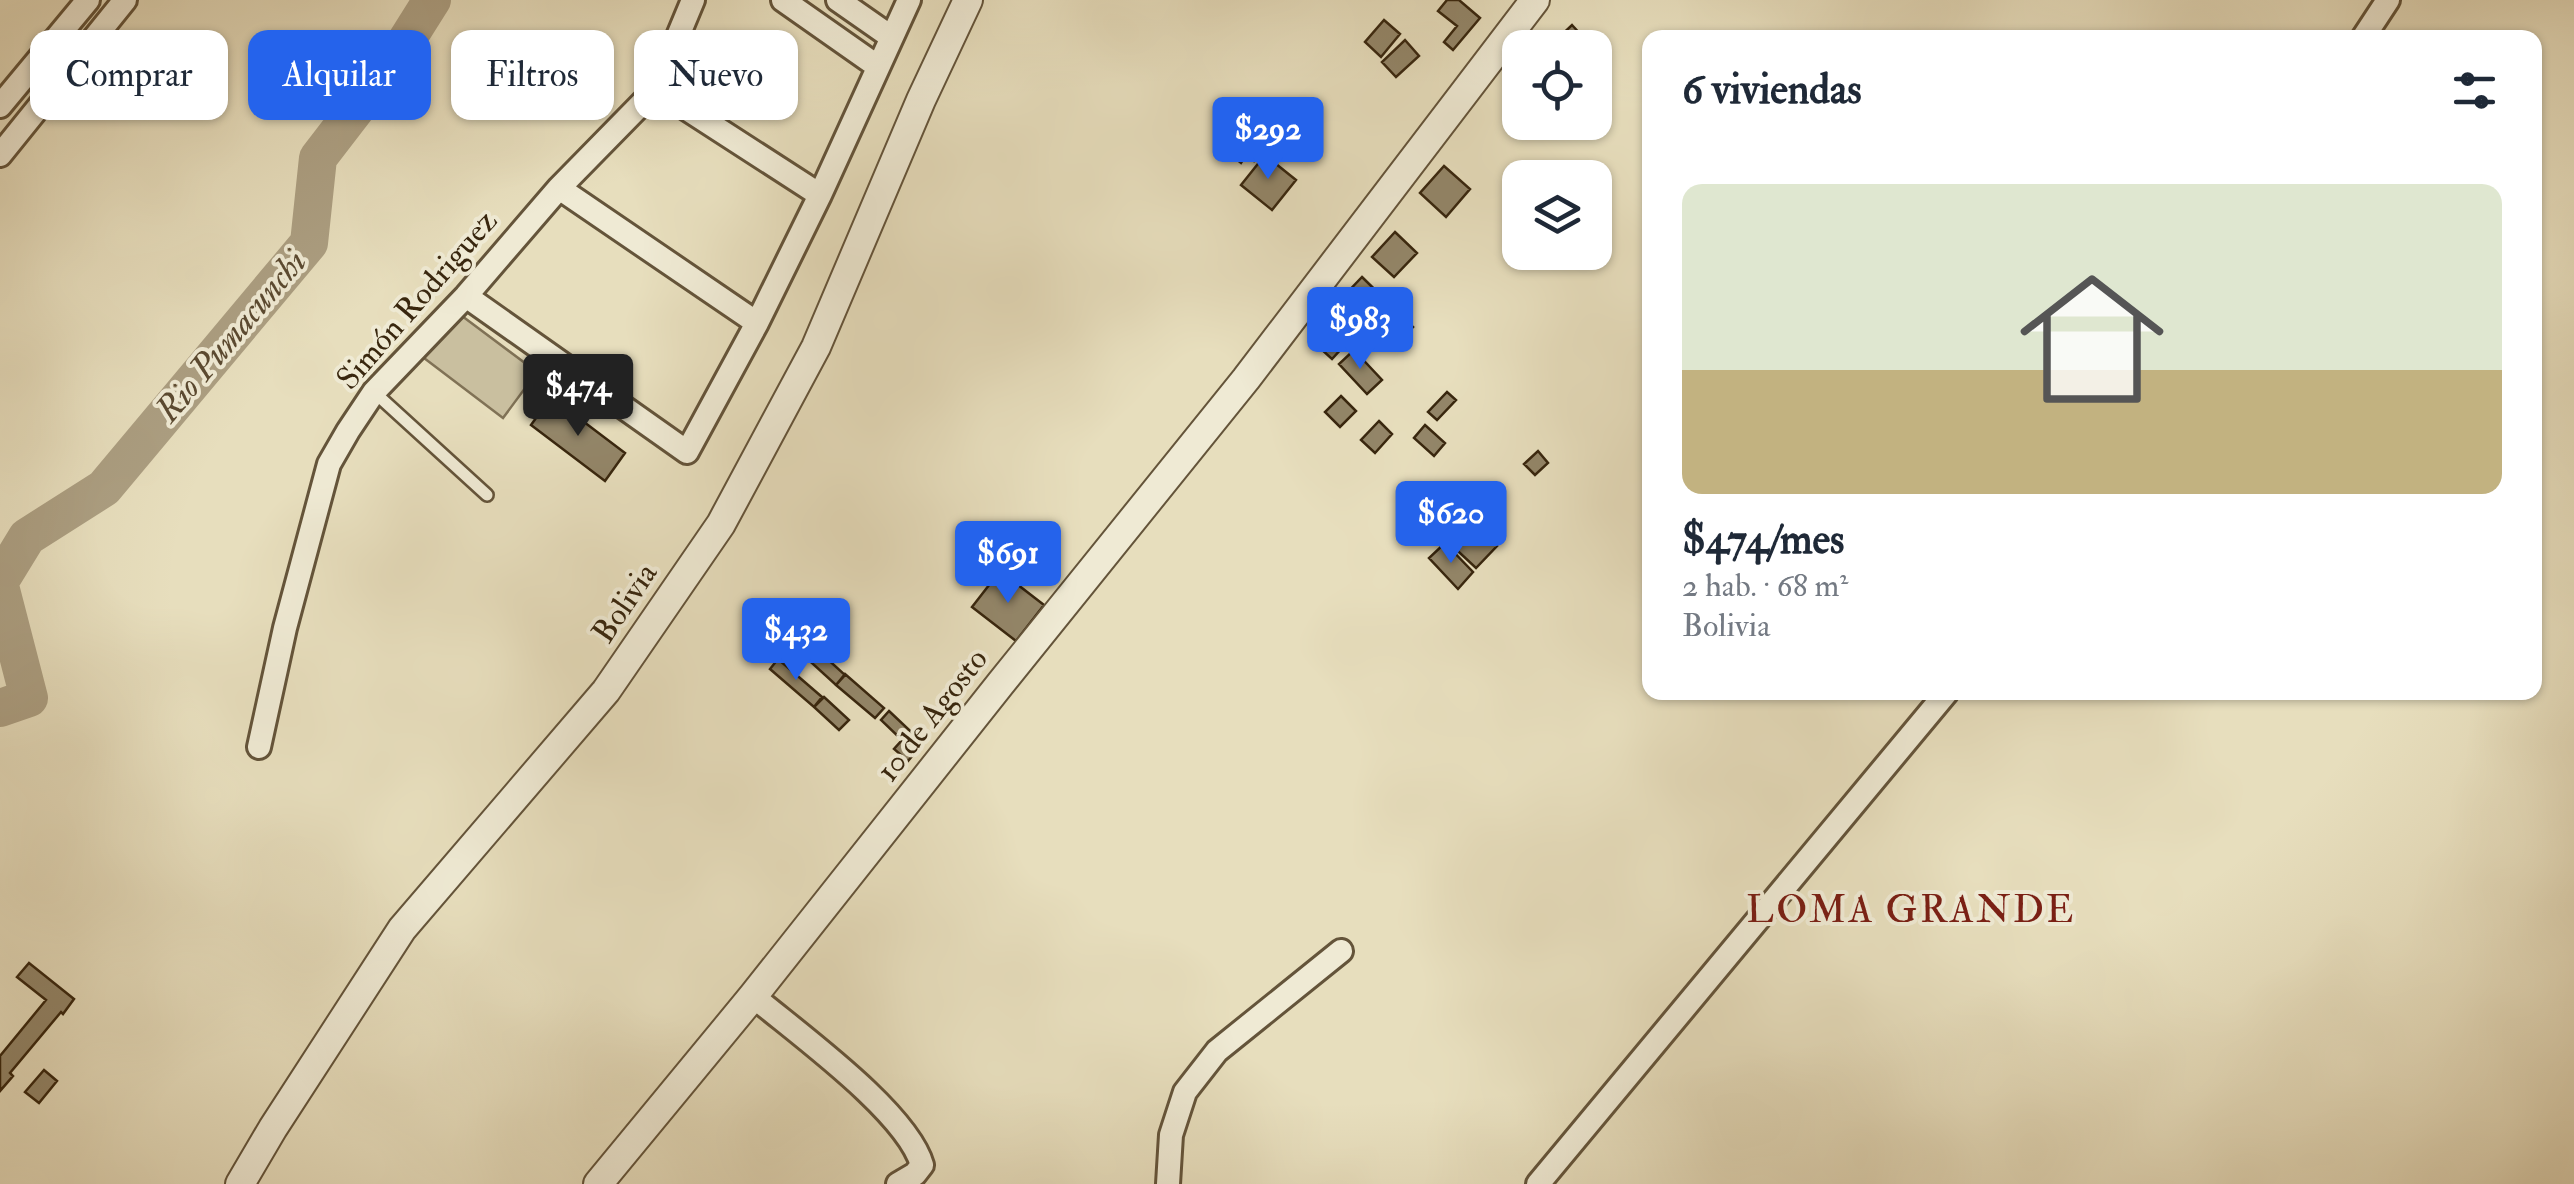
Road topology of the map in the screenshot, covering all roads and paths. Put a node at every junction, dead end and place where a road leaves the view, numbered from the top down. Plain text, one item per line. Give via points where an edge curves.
1 (88, 0) edge
2 (125, 0) edge
3 (692, 0) edge
4 (785, 0) edge
5 (838, 0) edge
6 (909, 0) edge
7 (968, 0) edge
8 (1535, 0) edge
9 (2388, 0) edge
10 (680, 30) edge
11 (2368, 30) edge
12 (892, 38) junction
13 (877, 66) junction
14 (0, 106) edge
15 (634, 111) edge
16 (704, 120) edge
17 (0, 155) edge
18 (559, 188) junction
19 (820, 195) junction
20 (466, 296) junction
21 (757, 323) junction
22 (374, 392) junction
23 (487, 495) dead end
24 (1940, 700) edge
25 (259, 747) dead end
26 (1342, 951) dead end
27 (753, 996) junction
28 (240, 1184) edge
29 (598, 1184) edge
30 (898, 1184) edge
31 (1168, 1184) edge
32 (1538, 1184) edge

1 - 14 street
2 - 17 street
3 - 10 street, Simón Rodriguez
4 - 13 street
5 - 12 street
6 - 12 street
7 - 28 street, Bolivia via 816,347 721,524 606,692 402,928
8 - 27 street, 10 de Agosto via 1246,379
9 - 11 street
12 - 13 street
13 - 19 street
15 - 18 street, Simón Rodriguez
16 - 19 street
18 - 20 street, Simón Rodriguez
18 - 21 street
19 - 21 street
20 - 21 street via 687,452
20 - 22 street, Simón Rodriguez
22 - 23 lane
22 - 25 street, Simón Rodriguez via 330,464
24 - 32 street
26 - 31 street via 1218,1051 1185,1092 1171,1135
27 - 29 street, 10 de Agosto
27 - 30 street via 871,1095 911,1141 922,1165

